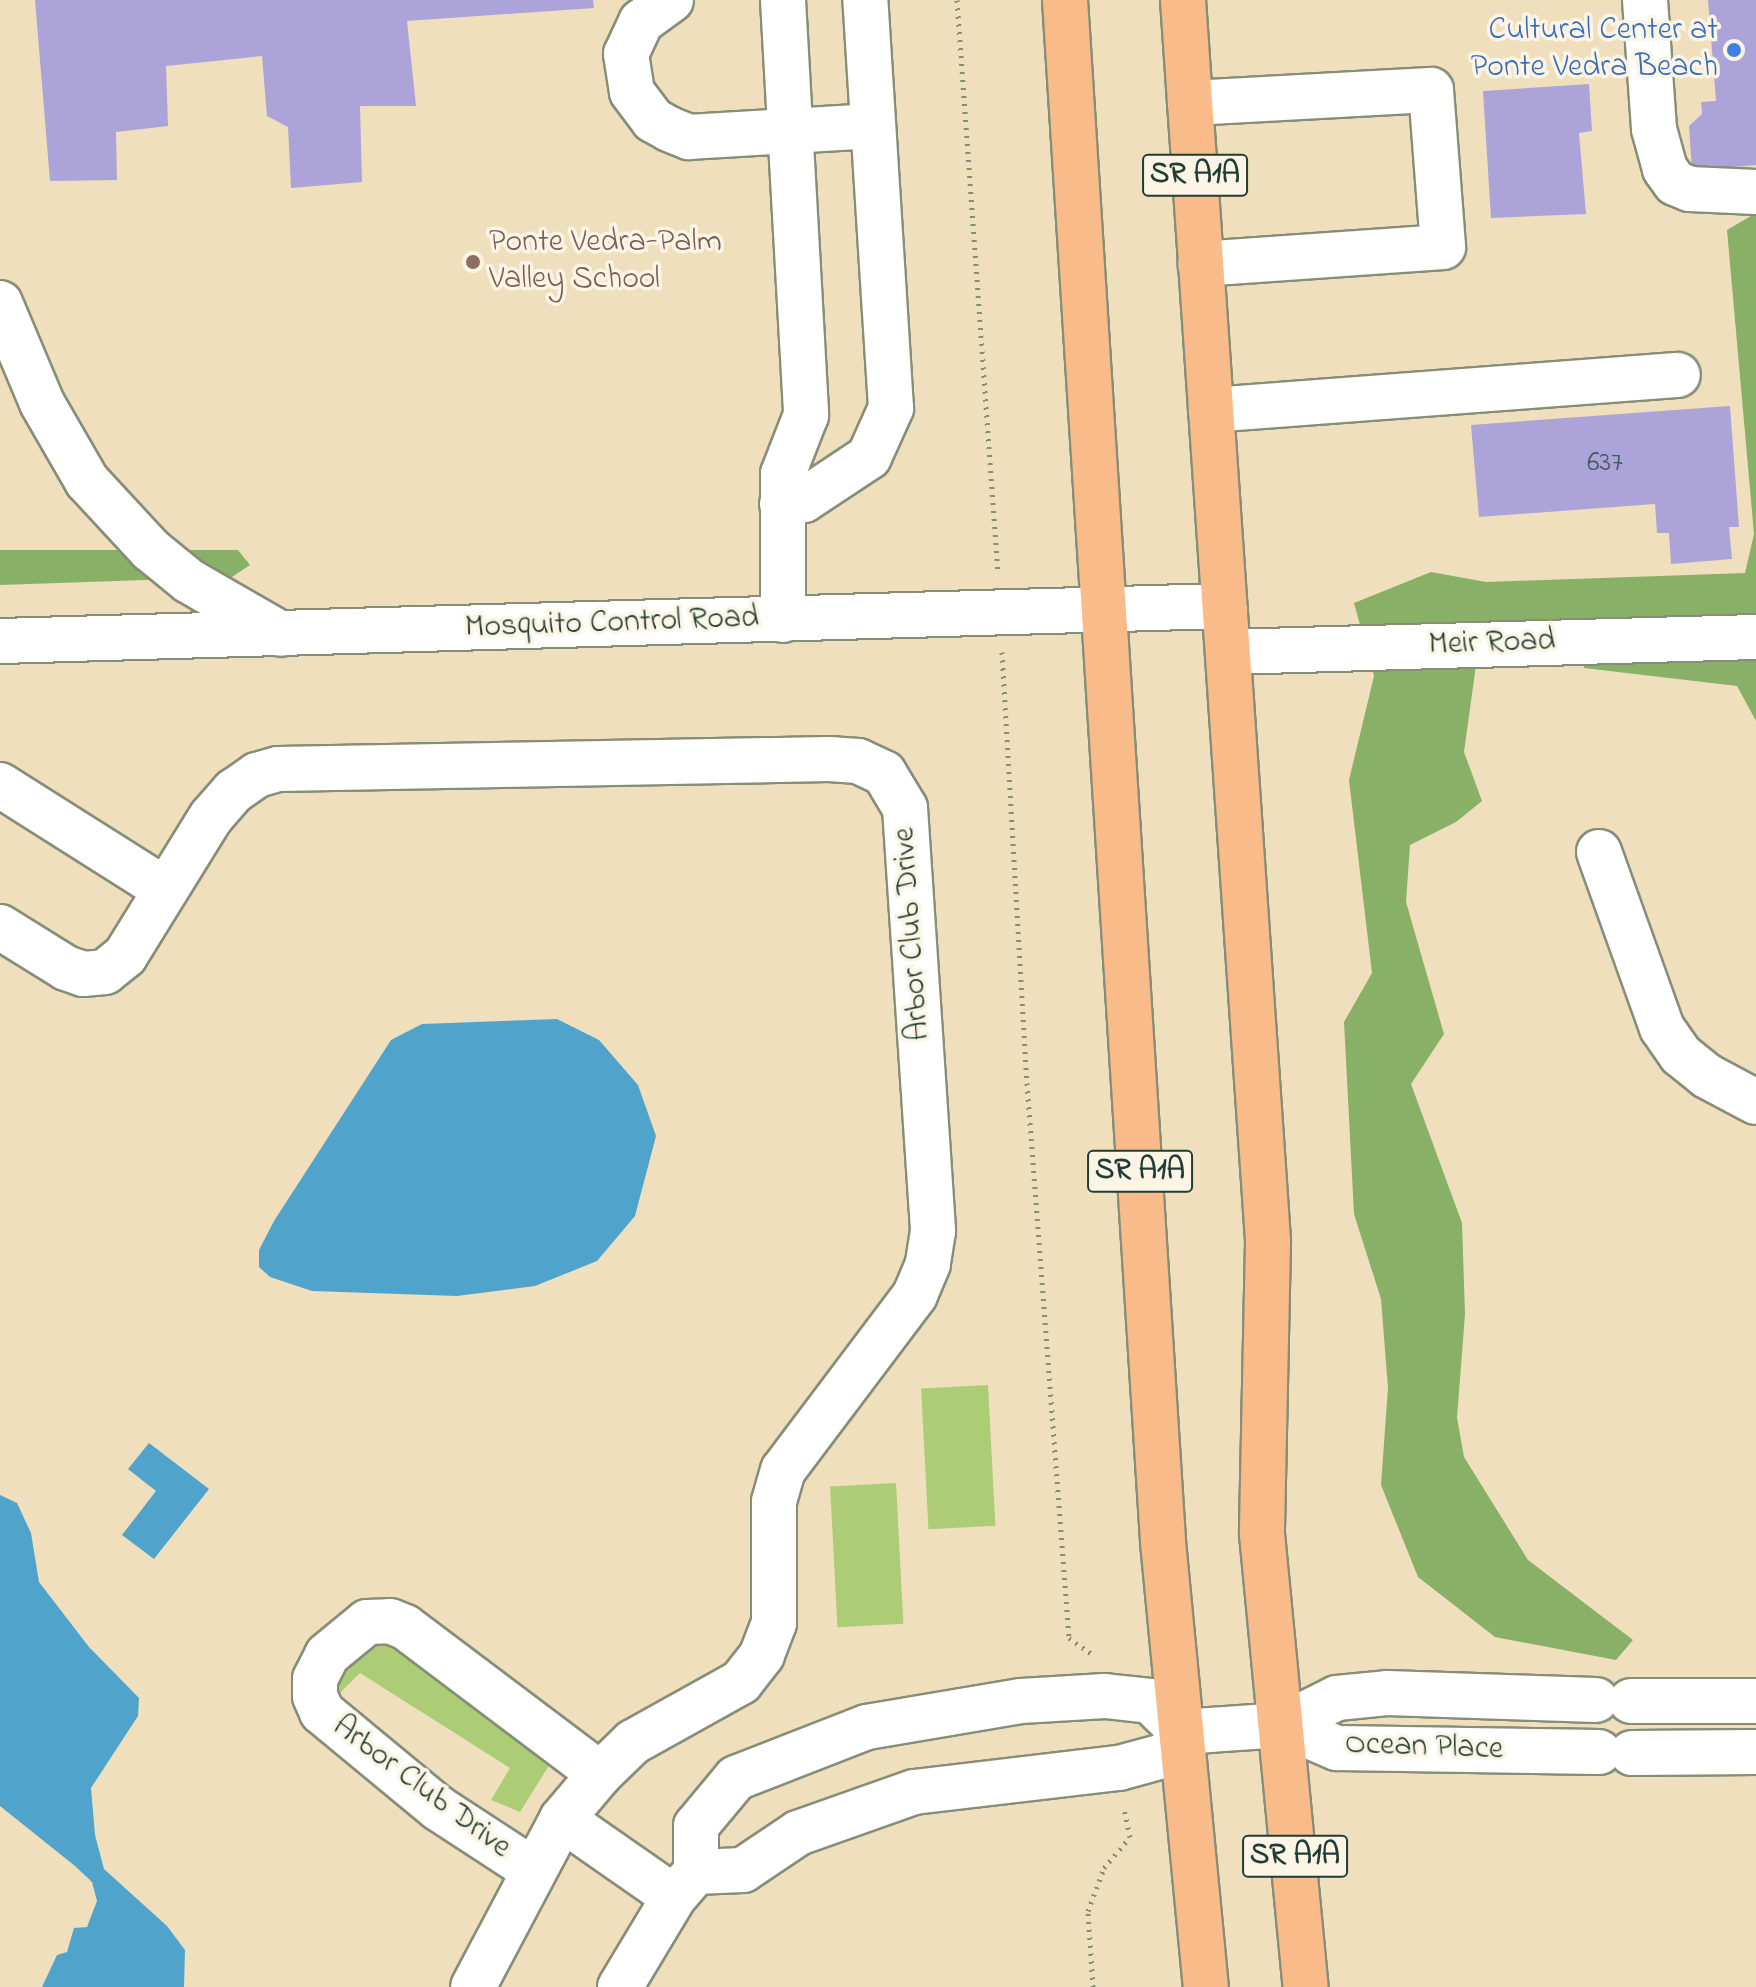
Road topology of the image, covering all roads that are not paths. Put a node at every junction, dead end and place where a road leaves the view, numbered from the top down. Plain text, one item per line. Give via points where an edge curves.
1 (671, 0) edge
2 (783, 0) edge
3 (865, 0) edge
4 (1065, 0) edge
5 (1183, 0) edge
6 (1645, 0) edge
7 (1190, 103) junction
8 (873, 126) junction
9 (792, 130) junction
10 (1756, 192) edge
11 (1201, 264) junction
12 (0, 303) edge
13 (1678, 375) dead end
14 (1211, 410) junction
15 (782, 504) junction
16 (1225, 606) junction
17 (1106, 609) junction
18 (783, 620) junction
19 (281, 634) junction
20 (1756, 637) edge
21 (0, 641) edge
22 (1228, 652) junction
23 (0, 785) edge
24 (1599, 852) dead end
25 (166, 890) junction
26 (0, 927) edge
27 (1756, 1102) edge
28 (1756, 1701) edge
29 (1283, 1725) junction
30 (1182, 1732) junction
31 (1756, 1752) edge
32 (600, 1774) junction
33 (562, 1819) junction
34 (533, 1870) junction
35 (685, 1885) junction
36 (473, 1987) edge
37 (620, 1987) edge
38 (1206, 1987) edge
39 (1306, 1987) edge

1 - 9 street via 641,22 626,54 626,75 641,107 661,125 689,137
2 - 9 street
3 - 8 street
4 - 17 main road, SR A1A
5 - 7 main road, SR A1A
6 - 10 street via 1654,129 1665,169 1675,183 1690,189
7 - 11 main road, SR A1A
7 - 11 street via 1431,90 1443,247
8 - 9 street
8 - 15 street via 891,408 887,426 869,457 804,500
9 - 15 street via 806,415 783,474
11 - 14 main road, SR A1A
12 - 19 street via 42,403 87,481 151,550 189,581
13 - 14 street
14 - 16 main road, SR A1A
15 - 18 street
16 - 17 street, Mosquito Control Road
16 - 22 main road, SR A1A
17 - 18 street, Mosquito Control Road
17 - 30 main road, SR A1A via 1163,1542
18 - 19 street, Mosquito Control Road
19 - 21 street, Mosquito Control Road
20 - 22 street, Meir Road
22 - 29 main road, SR A1A via 1268,1242 1262,1534
23 - 25 street
24 - 27 street via 1662,1028 1681,1055 1707,1076
25 - 26 street, Arbor Club Drive via 125,956 105,972 83,974 66,968
25 - 32 street, Arbor Club Drive via 211,817 234,791 257,775 278,769 829,759 858,761 892,782 905,808 933,1231 928,1264 915,1295 783,1470 774,1502 774,1623 762,1655 741,1682 633,1742
28 - 29 street, Ocean Place via 1387,1693 1337,1698
29 - 30 street
29 - 31 street, Ocean Place via 1337,1748
29 - 39 main road, SR A1A
30 - 35 street via 1167,1755 1119,1768 914,1792 798,1833 743,1870
30 - 35 street via 1150,1701 1105,1696 1021,1701 867,1727 736,1778 696,1826
30 - 38 main road, SR A1A
32 - 33 street, Arbor Club Drive
32 - 34 street, Arbor Club Drive via 405,1627 367,1622 327,1655 315,1679 322,1712 438,1808
33 - 34 street, Arbor Club Drive
33 - 35 street, Arbor Club Drive
34 - 36 street, Arbor Club Drive
35 - 37 street

